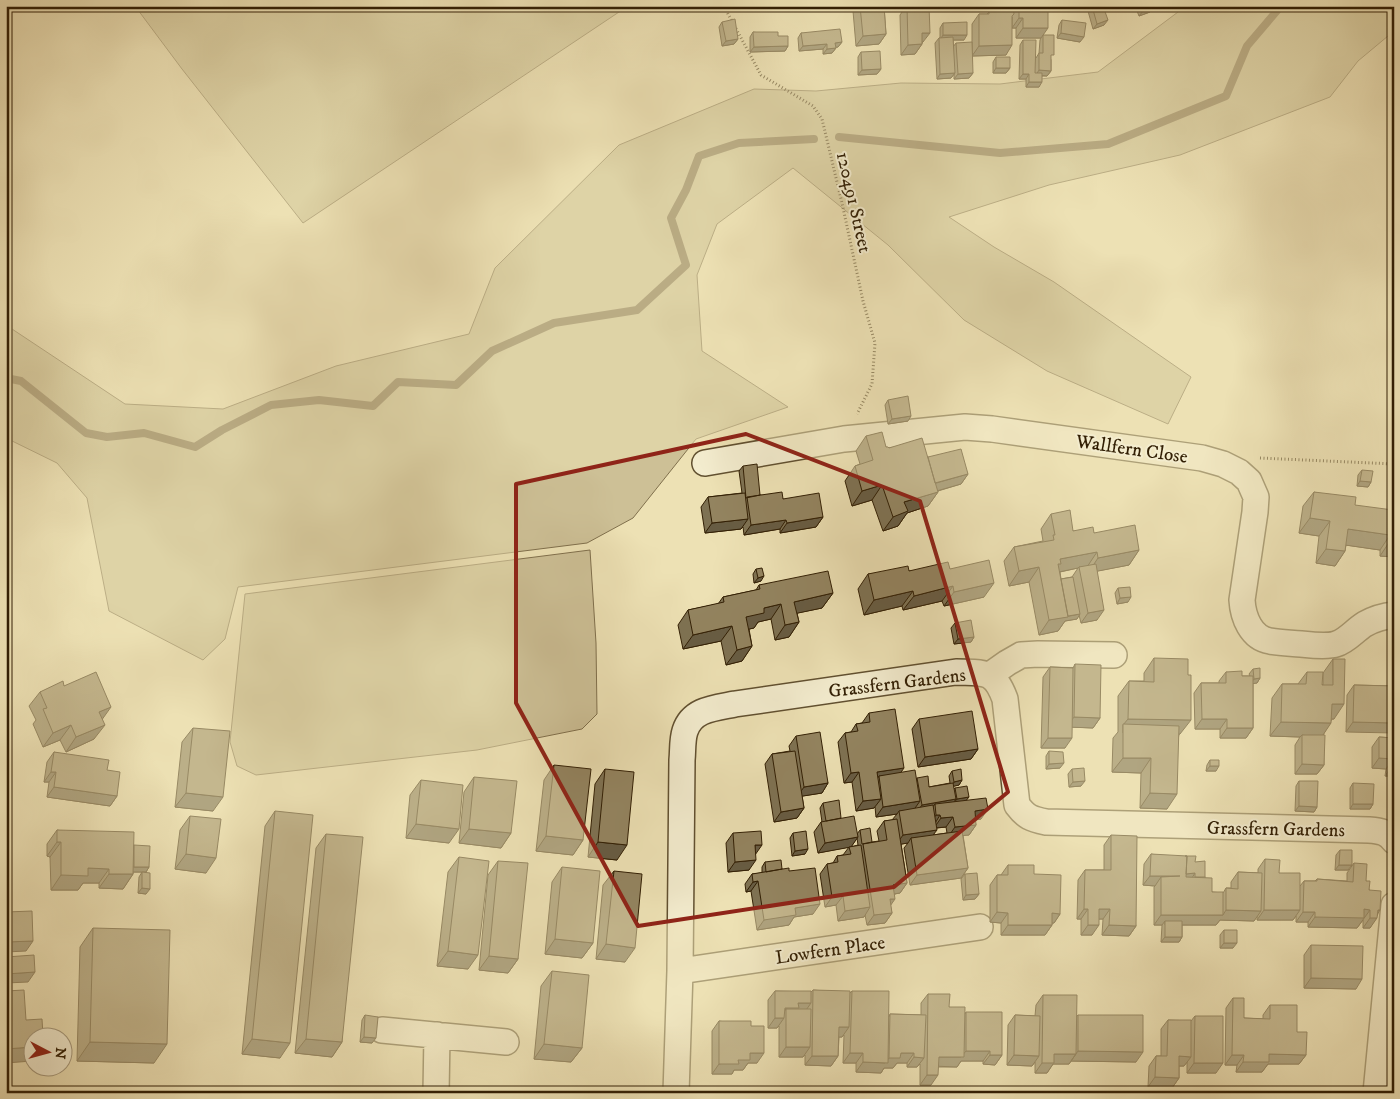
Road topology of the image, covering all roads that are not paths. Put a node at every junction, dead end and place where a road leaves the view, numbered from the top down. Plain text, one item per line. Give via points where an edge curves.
1 (705, 463) dead end
2 (1394, 615) edge
3 (1114, 655) dead end
4 (990, 675) junction
5 (1394, 842) edge
6 (1394, 905) edge
7 (980, 927) dead end
8 (680, 971) junction
9 (382, 1030) dead end
10 (437, 1035) junction
11 (506, 1042) dead end
12 (436, 1093) edge
13 (676, 1093) edge
14 (1376, 1093) edge

1 - 2 street, Wallfern Close via 844,439 956,428 992,428 1202,458 1240,472 1249,481 1256,497 1242,600 1246,621 1260,637 1269,641 1336,645 1381,616
3 - 4 street via 1021,655
4 - 5 street, Grassfern Gardens via 1000,684 1005,699 1017,805 1023,814 1033,819 1046,822 1369,830 1388,834
4 - 8 street, Grassfern Gardens via 956,672 735,704 698,713 690,720 685,732 682,760
6 - 14 street
7 - 8 street, Lowfern Place
8 - 13 street, Grassfern Gardens
9 - 10 street
10 - 11 street
10 - 12 street

